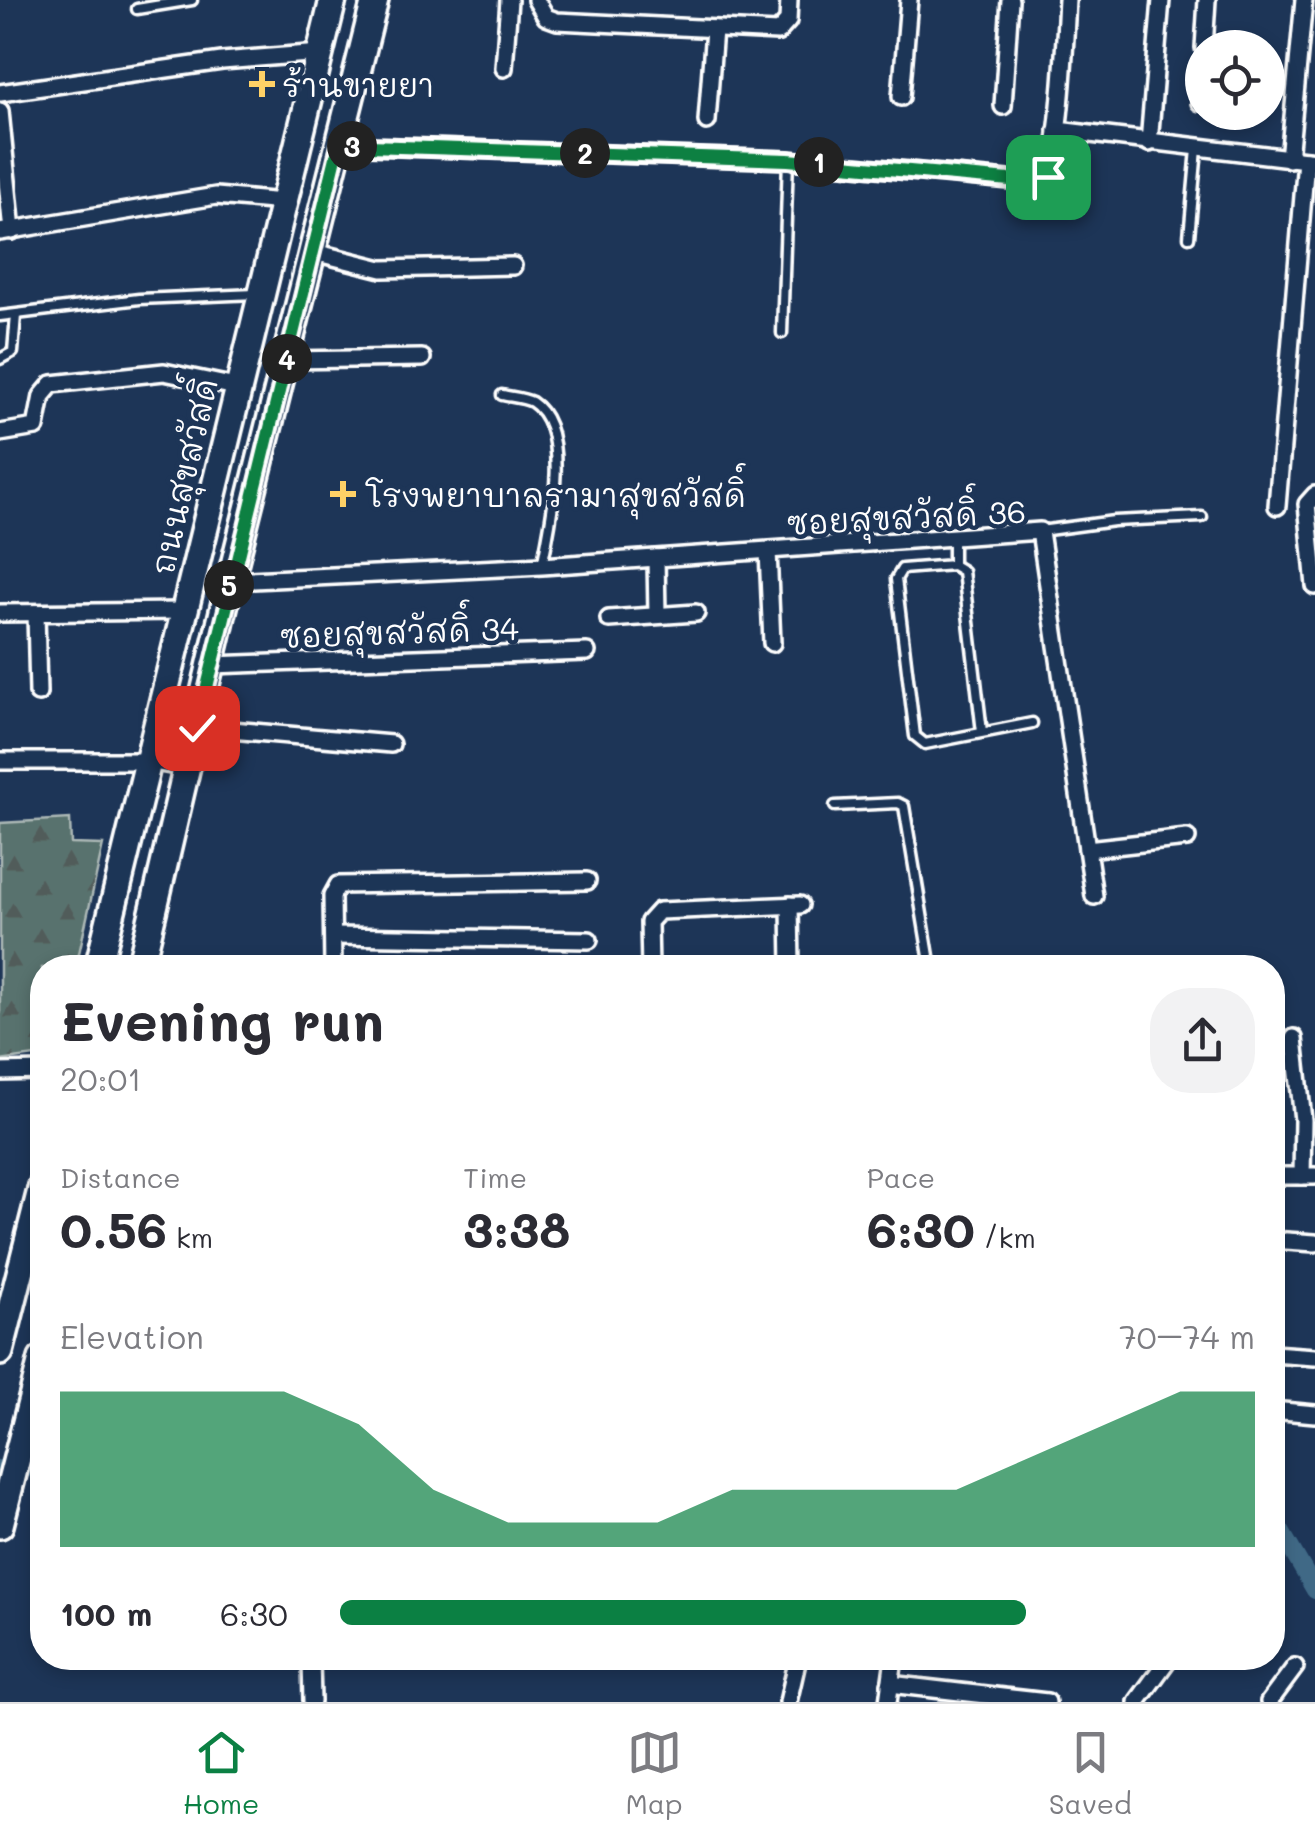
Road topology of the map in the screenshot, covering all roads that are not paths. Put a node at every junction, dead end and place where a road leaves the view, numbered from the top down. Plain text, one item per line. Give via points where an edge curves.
1 (192, 0) edge
2 (333, 0) edge
3 (375, 0) edge
4 (510, 0) edge
5 (536, 0) edge
6 (789, 0) edge
7 (909, 0) edge
8 (1010, 0) edge
9 (1067, 0) edge
10 (1161, 0) edge
11 (1207, 0) edge
12 (1307, 6) edge
13 (138, 9) dead end
14 (714, 29) junction
15 (1205, 30) edge
16 (321, 53) junction
17 (504, 68) dead end
18 (0, 94) edge
19 (901, 97) dead end
20 (1003, 106) dead end
21 (0, 111) edge
22 (707, 121) dead end
23 (1058, 130) junction
24 (1149, 143) junction
25 (339, 145) junction
26 (1197, 149) junction
27 (1289, 159) junction
28 (788, 160) junction
29 (1311, 161) edge
30 (283, 202) junction
31 (6, 232) edge
32 (1189, 237) dead end
33 (314, 252) junction
34 (513, 266) dead end
35 (260, 294) junction
36 (16, 315) junction
37 (0, 316) edge
38 (782, 332) dead end
39 (422, 358) dead end
40 (0, 359) edge
41 (287, 360) junction
42 (236, 387) junction
43 (502, 394) dead end
44 (0, 433) edge
45 (1315, 494) edge
46 (1278, 506) dead end
47 (1202, 517) dead end
48 (1040, 531) junction
49 (953, 538) junction
50 (768, 551) junction
51 (656, 558) junction
52 (953, 564) junction
53 (542, 566) junction
54 (230, 581) junction
55 (1315, 586) edge
56 (185, 611) junction
57 (0, 613) edge
58 (36, 613) junction
59 (696, 613) dead end
60 (657, 615) junction
61 (608, 619) dead end
62 (772, 643) dead end
63 (588, 652) dead end
64 (212, 665) junction
65 (38, 693) dead end
66 (1032, 723) dead end
67 (197, 728) junction
68 (982, 732) junction
69 (391, 744) dead end
70 (150, 761) junction
71 (0, 762) edge
72 (187, 768) junction
73 (835, 806) dead end
74 (1186, 838) dead end
75 (1087, 849) junction
76 (586, 881) dead end
77 (1094, 896) dead end
78 (334, 936) junction
79 (589, 940) dead end
80 (101, 955) edge
81 (143, 955) edge
82 (333, 955) edge
83 (650, 955) edge
84 (792, 955) edge
85 (929, 955) edge
86 (1294, 1038) dead end
87 (30, 1071) edge
88 (0, 1072) edge
89 (1308, 1176) edge
90 (30, 1233) edge
91 (1285, 1241) edge
92 (1315, 1243) edge
93 (0, 1352) edge
94 (1285, 1355) edge
95 (1315, 1357) edge
96 (30, 1410) edge
97 (1285, 1411) edge
98 (1315, 1414) edge
99 (0, 1525) edge
100 (1294, 1667) dead end
101 (312, 1670) edge
102 (795, 1670) edge
103 (892, 1670) edge
104 (1161, 1670) edge
105 (890, 1684) junction
106 (312, 1702) edge
107 (788, 1702) edge
108 (888, 1702) edge
109 (1047, 1702) edge
110 (1138, 1702) edge
111 (1270, 1702) edge

1 - 13 lane
2 - 16 main road, ถนนสุขสวัสดิ์
3 - 25 main road
4 - 17 street
5 - 14 street via 557,21
6 - 14 street via 788,20 778,32
7 - 19 street
8 - 20 street
9 - 23 street
10 - 24 street
11 - 15 street
12 - 27 street
14 - 22 street
16 - 18 street
16 - 30 main road, ถนนสุขสวัสดิ์
21 - 31 street
23 - 24 street
23 - 28 street via 1042,183
24 - 26 street
25 - 28 street
25 - 33 main road
26 - 27 street
26 - 32 lane
27 - 29 street
28 - 38 lane
29 - 46 street
30 - 31 street via 216,196
30 - 35 main road, ถนนสุขสวัสดิ์
33 - 34 street via 382,269
33 - 41 main road
35 - 36 lane
35 - 42 main road, ถนนสุขสวัสดิ์
36 - 37 lane
36 - 40 lane via 12,352
39 - 41 street
41 - 54 main road
42 - 44 street via 164,372 52,384 42,396 36,427
42 - 56 main road, ถนนสุขสวัสดิ์
43 - 53 lane via 532,402 549,421 556,450
45 - 55 street via 1307,504
47 - 48 lane
48 - 49 street, ซอยสุขสวัสดิ์ 36
48 - 75 street, ซอยสุขสวัสดิ์ 36
49 - 50 street, ซอยสุขสวัสดิ์ 36
49 - 52 lane
50 - 51 street, ซอยสุขสวัสดิ์ 36
50 - 62 street
51 - 53 street, ซอยสุขสวัสดิ์ 36
51 - 60 street
52 - 68 lane via 964,571
52 - 68 lane via 902,569 896,579 915,736 925,744
53 - 54 street, ซอยสุขสวัสดิ์ 36
54 - 64 main road
56 - 58 street
56 - 70 main road, ถนนสุขสวัสดิ์
57 - 58 street
58 - 65 street
59 - 60 street
60 - 61 street
63 - 64 street, ซอยสุขสวัสดิ์ 34
64 - 67 main road
66 - 68 lane
67 - 69 street
67 - 72 main road
70 - 71 street
70 - 72 street
70 - 80 main road, ถนนสุขสวัสดิ์
72 - 81 main road
73 - 85 lane via 904,806
74 - 75 street
75 - 77 street, ซอยสุขสวัสดิ์ 36
76 - 78 street via 350,882 332,896
78 - 79 street
78 - 82 street
83 - 84 street via 649,922 659,911 795,905
86 - 89 street
87 - 88 street
90 - 93 main road
91 - 92 street
94 - 95 street
96 - 99 main road
97 - 98 street
100 - 111 street
101 - 106 street
102 - 107 street
103 - 105 street
104 - 110 street
105 - 108 street
105 - 109 street

